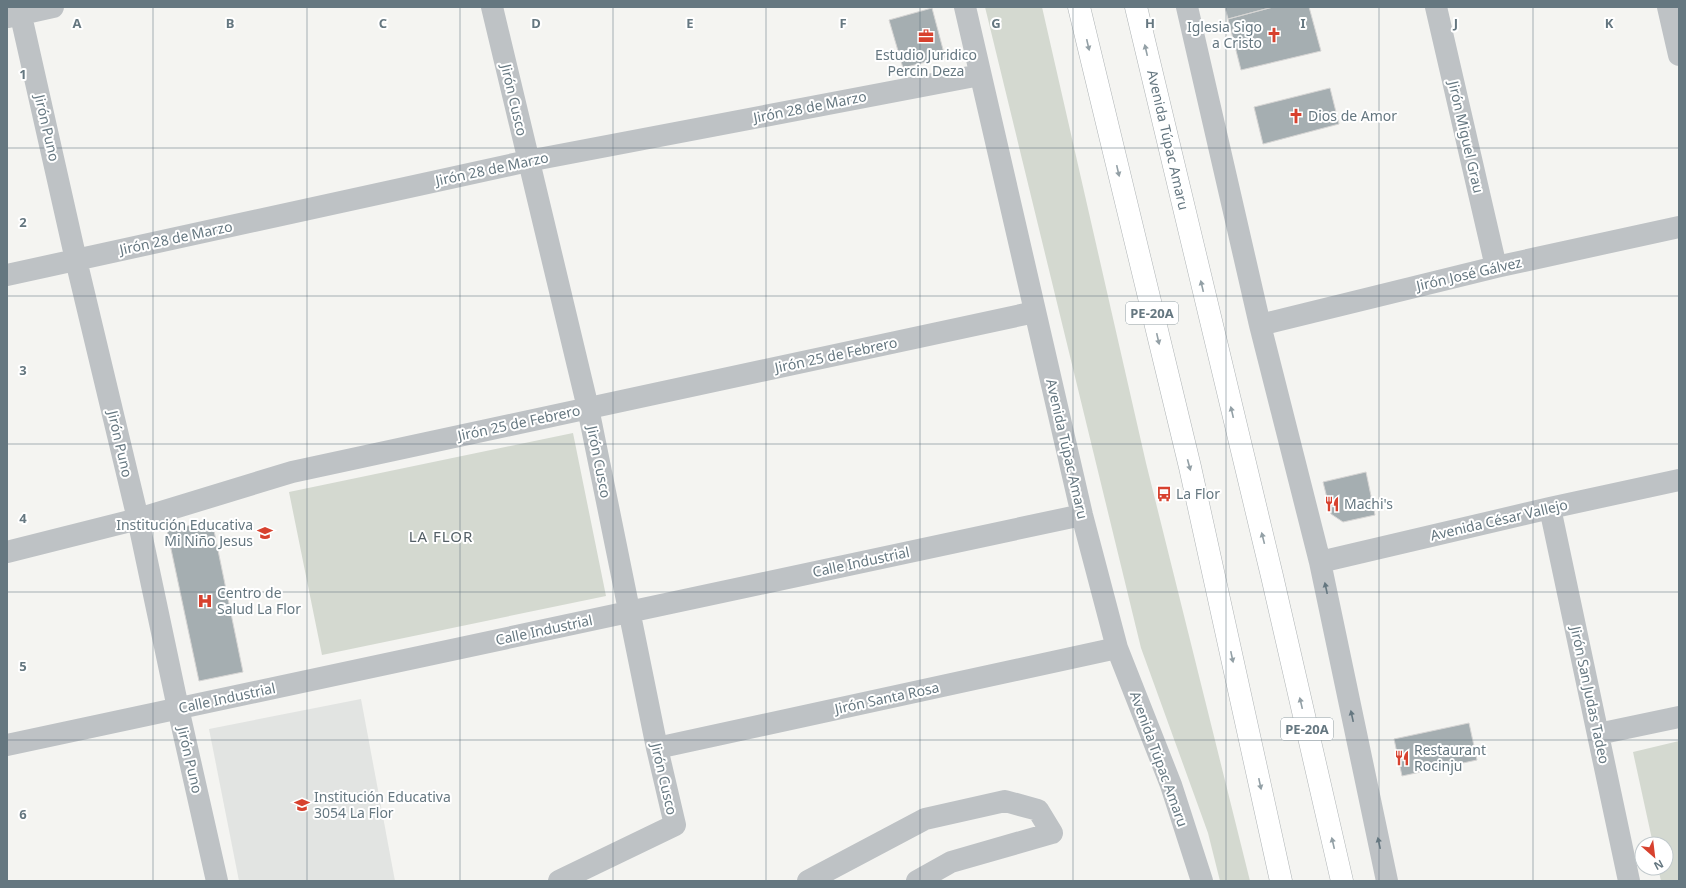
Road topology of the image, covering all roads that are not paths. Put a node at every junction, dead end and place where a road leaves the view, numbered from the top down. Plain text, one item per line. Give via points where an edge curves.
1 (53, 7) edge
2 (492, 7) edge
3 (965, 7) edge
4 (1079, 7) edge
5 (1136, 7) edge
6 (1187, 7) edge
7 (1436, 7) edge
8 (1668, 7) edge
9 (16, 13) edge
10 (1679, 55) edge
11 (980, 75) junction
12 (528, 161) junction
13 (1679, 227) edge
14 (76, 260) junction
15 (1496, 267) junction
16 (7, 275) edge
17 (1035, 312) junction
18 (1260, 325) junction
19 (588, 408) junction
20 (1679, 480) edge
21 (1550, 508) junction
22 (1082, 515) junction
23 (138, 519) junction
24 (7, 552) edge
25 (1320, 562) junction
26 (629, 612) junction
27 (1117, 648) junction
28 (178, 708) junction
29 (1679, 716) edge
30 (1598, 734) junction
31 (7, 745) edge
32 (657, 748) junction
33 (217, 881) edge
34 (559, 881) edge
35 (808, 881) edge
36 (917, 881) edge
37 (1202, 881) edge
38 (1281, 881) edge
39 (1342, 881) edge
40 (1387, 881) edge
41 (1629, 881) edge

1 - 9 street
2 - 12 street, Jirón Cusco
3 - 11 street, Avenida Túpac Amaru
4 -> 38 highway, PE-20A via 1191,475
39 -> 5 highway, Avenida Túpac Amaru / PE-20A
6 - 18 street
7 - 15 street, Jirón Miguel Grau
8 - 10 street
9 - 14 street, Jirón Puno
11 - 12 street, Jirón 28 de Marzo
11 - 17 street, Avenida Túpac Amaru
12 - 14 street, Jirón 28 de Marzo
12 - 19 street, Jirón Cusco
13 - 15 street, Jirón José Gálvez
14 - 16 street, Jirón 28 de Marzo
14 - 23 street, Jirón Puno
15 - 18 street, Jirón José Gálvez
17 - 19 street, Jirón 25 de Febrero
17 - 22 street, Avenida Túpac Amaru
18 - 25 street
19 - 23 street, Jirón 25 de Febrero via 285,474
19 - 26 street, Jirón Cusco
20 - 21 street, Avenida César Vallejo
21 - 25 street, Avenida César Vallejo
21 - 30 street, Jirón San Judas Tadeo
22 - 26 street, Calle Industrial
22 - 27 street, Avenida Túpac Amaru
23 - 24 street, Jirón 25 de Febrero
23 - 28 street, Jirón Puno
40 -> 25 street
26 - 28 street, Calle Industrial
26 - 32 street, Jirón Cusco
27 - 32 street, Jirón Santa Rosa
27 - 37 street, Avenida Túpac Amaru via 1171,785
28 - 31 street, Calle Industrial
28 - 33 street, Jirón Puno
29 - 30 street
30 - 41 street, Jirón San Judas Tadeo
32 - 34 street, Jirón Cusco via 675,825
35 - 36 street via 925,819 1005,802 1038,810 1052,833 951,862

